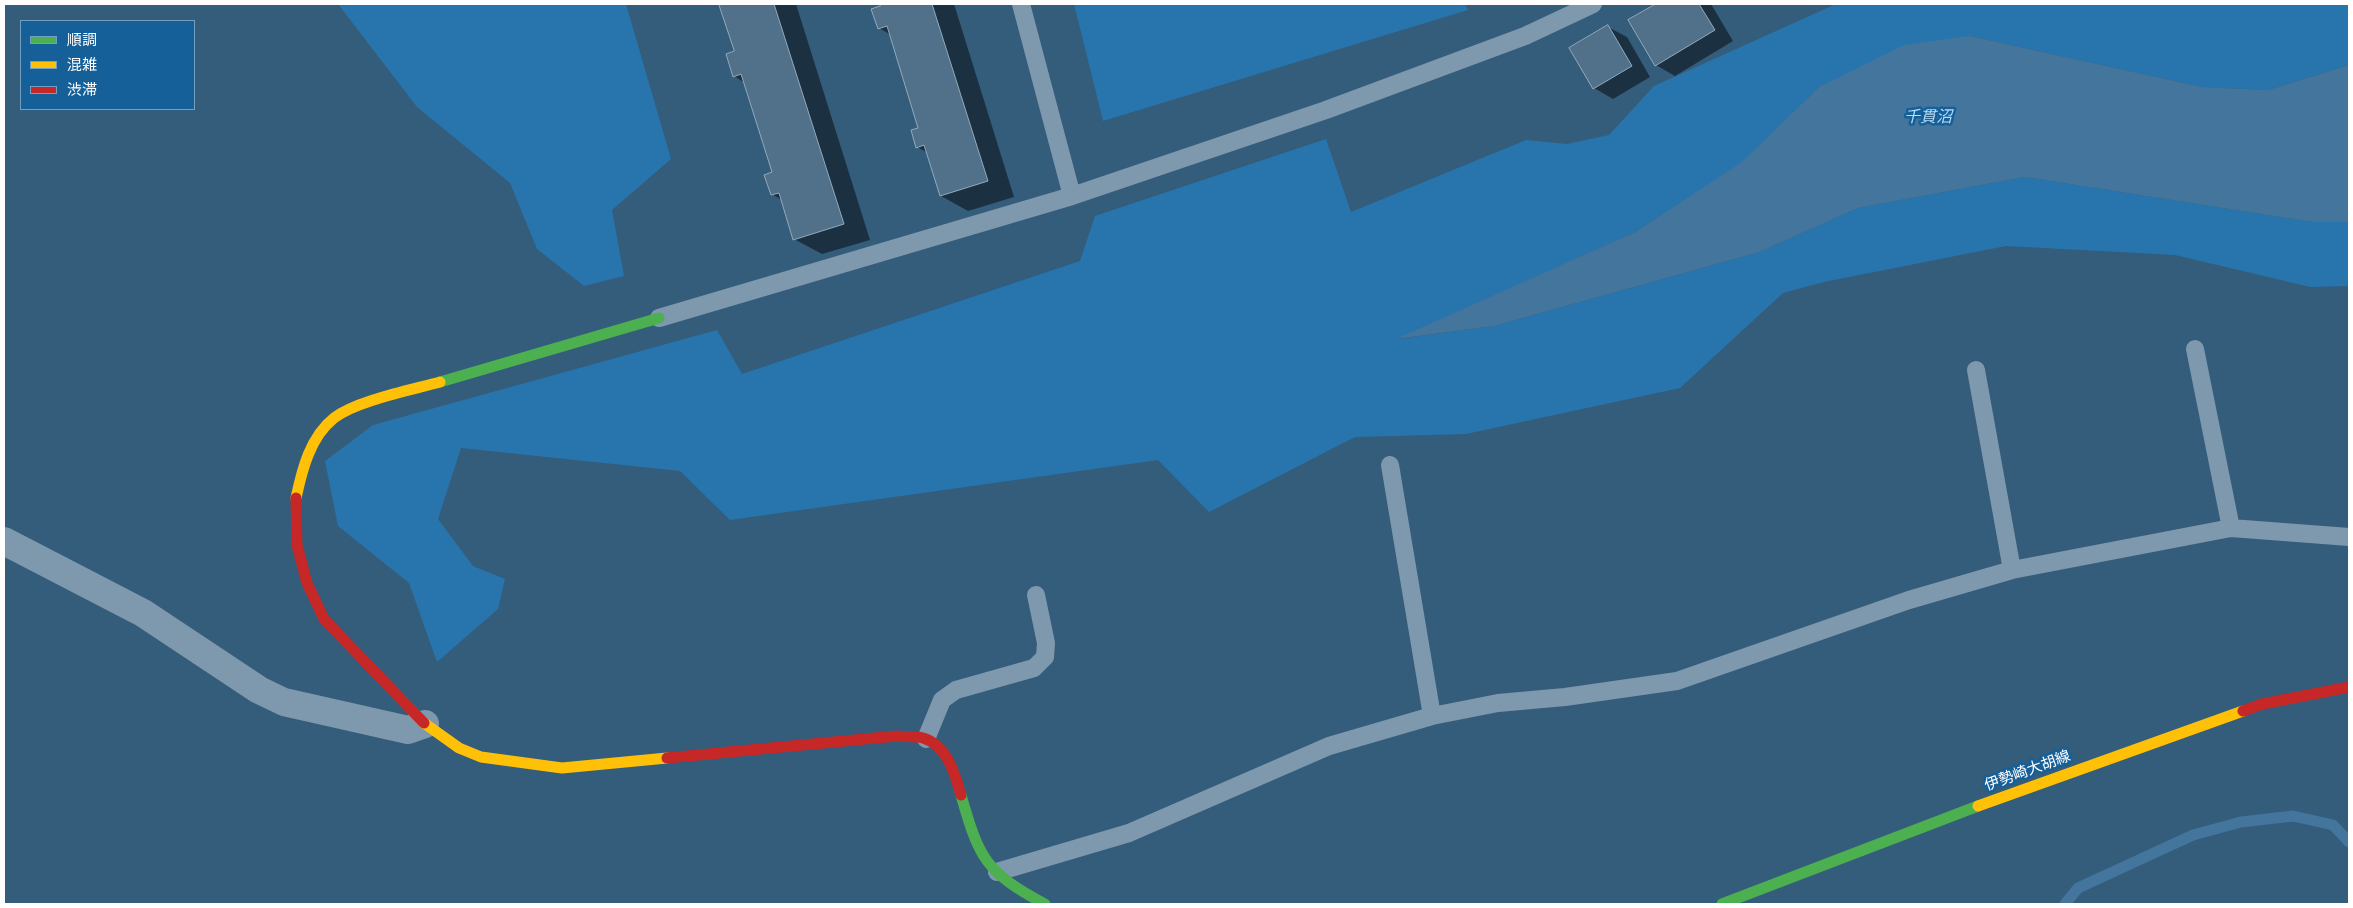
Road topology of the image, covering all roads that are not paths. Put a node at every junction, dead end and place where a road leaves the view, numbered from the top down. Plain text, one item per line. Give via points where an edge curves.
1 (1021, 4) edge
2 (1593, 4) edge
3 (1072, 196) junction
4 (659, 318) joint
5 (2195, 349) dead end
6 (1976, 370) dead end
7 (1390, 465) dead end
8 (2231, 528) junction
9 (2349, 537) edge
10 (4, 541) edge
11 (2012, 570) junction
12 (1036, 595) dead end
13 (2349, 687) edge
14 (1432, 716) junction
15 (425, 724) junction
16 (926, 739) junction
17 (998, 872) junction
18 (1045, 904) edge
19 (1722, 904) edge

1 - 3 lane
2 - 3 lane via 1525,36 1326,110
3 - 4 lane
4 - 15 street via 358,406 334,418 311,449 301,473 295,505 297,545 307,583 324,619
5 - 8 lane
6 - 11 lane
7 - 14 lane
8 - 9 lane
8 - 11 lane
10 - 15 street via 143,613 259,690 284,702 408,730
11 - 14 lane via 1909,600 1677,681 1498,703
12 - 16 lane via 1046,643 1045,657 1034,668 956,690 942,700
13 - 19 street, 伊勢崎大胡線 via 2262,704 2191,728
14 - 17 lane via 1329,746 1130,833
15 - 16 street via 459,748 481,757 562,768 896,736
16 - 17 street via 945,755 957,779 970,832 984,860
17 - 18 street

